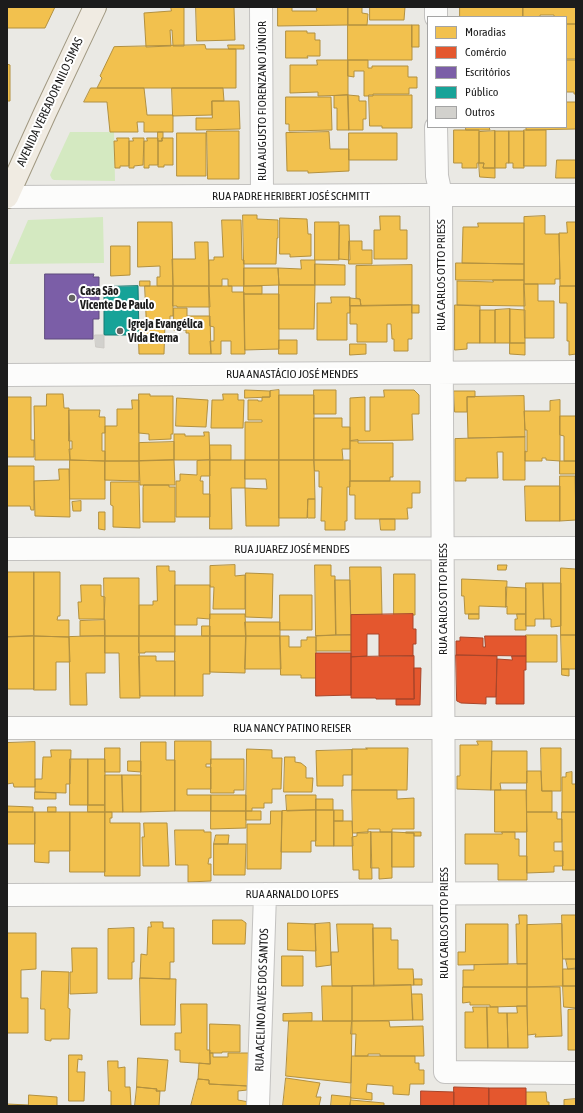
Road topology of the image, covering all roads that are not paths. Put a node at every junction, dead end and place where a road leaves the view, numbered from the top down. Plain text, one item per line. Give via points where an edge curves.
1 (94, 7) edge
2 (261, 7) edge
3 (436, 128) edge
4 (441, 195) junction
5 (262, 196) junction
6 (576, 196) edge
7 (7, 197) edge
8 (576, 372) edge
9 (442, 373) junction
10 (7, 376) edge
11 (442, 548) junction
12 (576, 548) edge
13 (7, 549) edge
14 (7, 728) edge
15 (444, 728) junction
16 (576, 728) edge
17 (444, 893) junction
18 (576, 893) edge
19 (265, 894) junction
20 (7, 895) edge
21 (576, 1073) edge
22 (258, 1106) edge

1 - 7 main road, AVENIDA VEREADOR NILO SIMAS
2 - 5 street, RUA AUGUSTO FIORENZANO JÚNIOR
3 - 4 street, RUA CARLOS OTTO PRIESS via 437,176
4 - 5 street, RUA PADRE HERIBERT JOSÉ SCHMITT
4 - 6 street, RUA PADRE HERIBERT JOSÉ SCHMITT
4 - 9 street, RUA CARLOS OTTO PRIESS
5 - 7 street, RUA PADRE HERIBERT JOSÉ SCHMITT
8 - 9 street, RUA ANASTÁCIO JOSÉ MENDES
9 - 10 street, RUA ANASTÁCIO JOSÉ MENDES
9 - 11 street, RUA CARLOS OTTO PRIESS
11 - 12 street, RUA JUAREZ JOSÉ MENDES
11 - 13 street, RUA JUAREZ JOSÉ MENDES
11 - 15 street, RUA CARLOS OTTO PRIESS
14 - 15 street, RUA NANCY PATINO REISER
15 - 16 street, RUA NANCY PATINO REISER
15 - 17 street, RUA CARLOS OTTO PRIESS
17 - 18 street, RUA ARNALDO LOPES
17 - 19 street, RUA ARNALDO LOPES
17 - 21 street, RUA CARLOS OTTO PRIESS via 445,1072
19 - 20 street, RUA ARNALDO LOPES
19 - 22 street, RUA ACELINO ALVES DOS SANTOS

